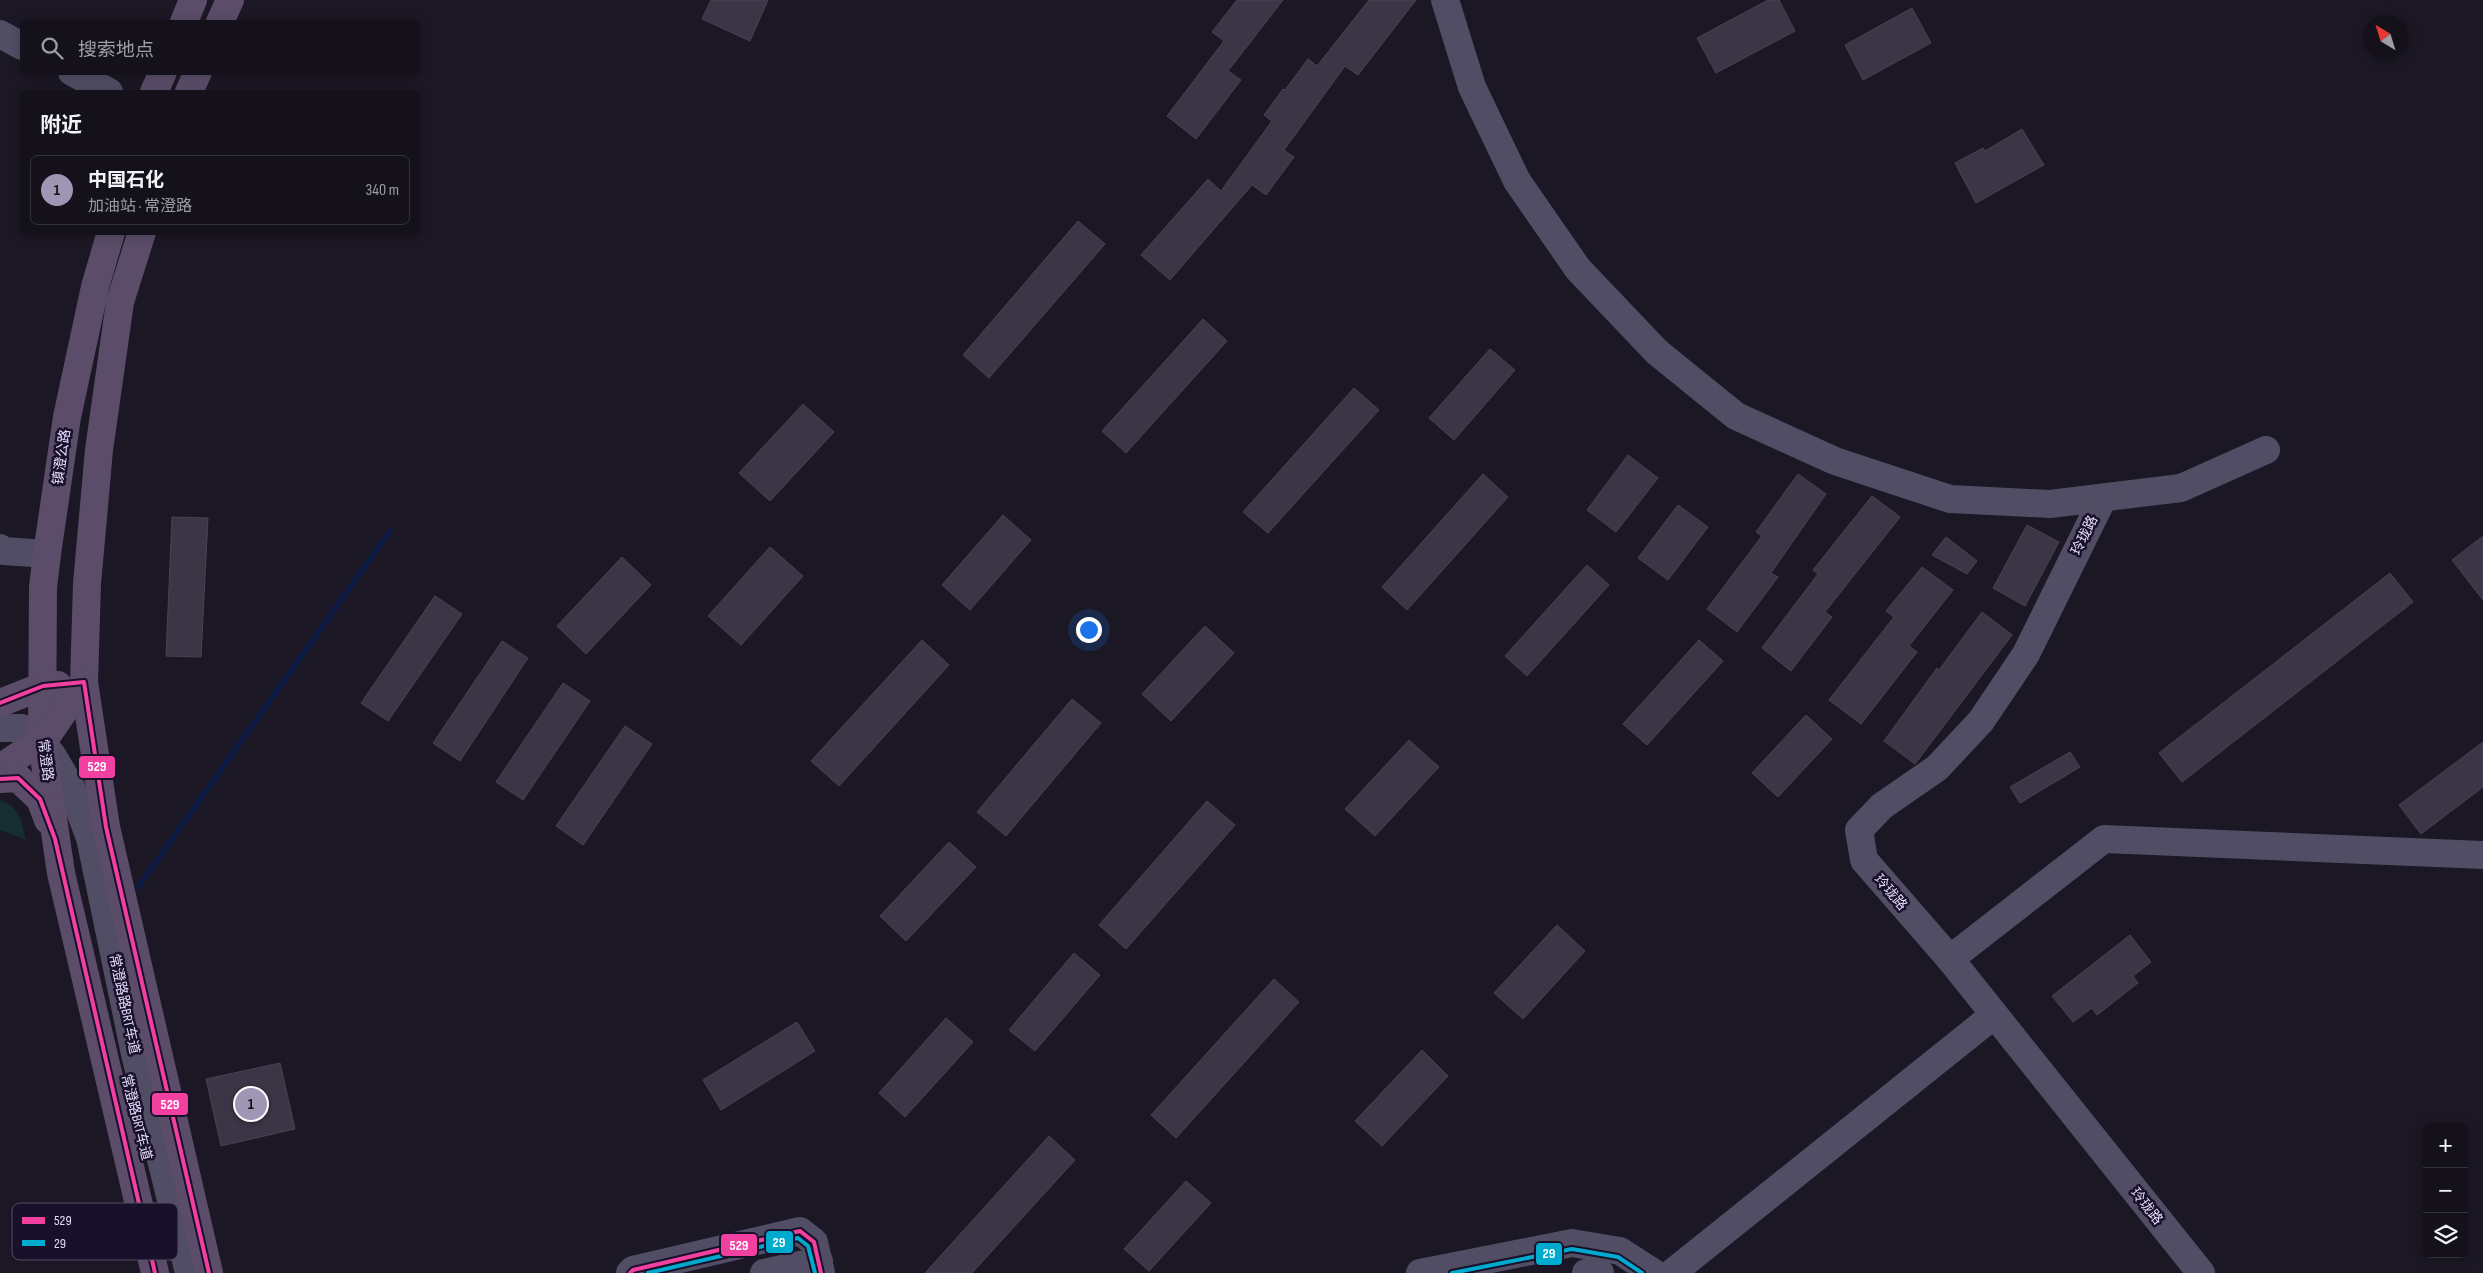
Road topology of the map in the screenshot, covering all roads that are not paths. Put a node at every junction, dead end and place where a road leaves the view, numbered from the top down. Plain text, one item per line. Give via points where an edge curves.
1 (193, 0) edge
2 (230, 0) edge
3 (1446, 0) edge
4 (185, 20) edge
5 (221, 20) edge
6 (0, 34) edge
7 (20, 45) edge
8 (78, 75) edge
9 (162, 75) edge
10 (197, 75) edge
11 (105, 90) edge
12 (155, 90) edge
13 (190, 90) edge
14 (110, 235) edge
15 (141, 235) edge
16 (2266, 450) dead end
17 (2103, 498) junction
18 (0, 548) edge
19 (47, 554) junction
20 (84, 682) junction
21 (43, 686) junction
22 (0, 703) edge
23 (0, 728) edge
24 (22, 745) edge
25 (0, 768) edge
26 (0, 779) edge
27 (49, 789) junction
28 (55, 839) junction
29 (2483, 855) edge
30 (1950, 959) junction
31 (1994, 1015) junction
32 (139, 1203) edge
33 (158, 1203) edge
34 (172, 1203) edge
35 (178, 1228) edge
36 (152, 1260) edge
37 (172, 1260) edge
38 (820, 1267) edge
39 (155, 1273) edge
40 (175, 1273) edge
41 (189, 1273) edge
42 (209, 1273) edge
43 (630, 1273) edge
44 (764, 1273) edge
45 (1420, 1273) edge
46 (1586, 1273) edge
47 (1600, 1273) edge
48 (1654, 1273) edge
49 (1672, 1273) edge
50 (2201, 1273) edge

1 - 4 main road
2 - 5 main road
3 - 17 street via 1472,87 1517,182 1578,269 1656,352 1736,416 1835,461 1950,499 2050,504
6 - 7 street
8 - 11 street
9 - 12 main road
10 - 13 main road
14 - 19 main road, 镇澄公路 via 95,286 67,417
15 - 20 main road via 120,302 99,450 87,584
16 - 17 street via 2181,488
17 - 30 street, 玲珑路 via 2026,654 1981,721 1937,768 1882,806 1859,830 1864,860
18 - 19 street
19 - 21 main road, 镇澄公路 via 43,587
20 - 21 main road
20 - 24 main road
20 - 42 main road via 106,827
21 - 22 main road
21 - 24 main road, 常澄路
23 - 24 street, 常澄路路BRT车道 via 22,728
24 - 25 main road
24 - 27 main road, 常澄路
24 - 34 street, 常澄路路BRT车道 via 52,754 71,787 90,838 135,1054
26 - 28 main road via 18,778 40,799
27 - 28 main road, 常澄路
27 - 33 street, 常澄路BRT车道 via 70,837
28 - 32 main road, 常澄路
29 - 30 street via 2104,839
30 - 31 street, 玲珑路
31 - 49 street
31 - 50 street, 玲珑路
35 - 41 street, 常澄路路BRT车道
36 - 39 main road, 常澄路
37 - 40 street, 常澄路BRT车道
38 - 43 street via 814,1242 800,1232
38 - 44 street
45 - 48 street via 1572,1243 1620,1251
46 - 47 street

